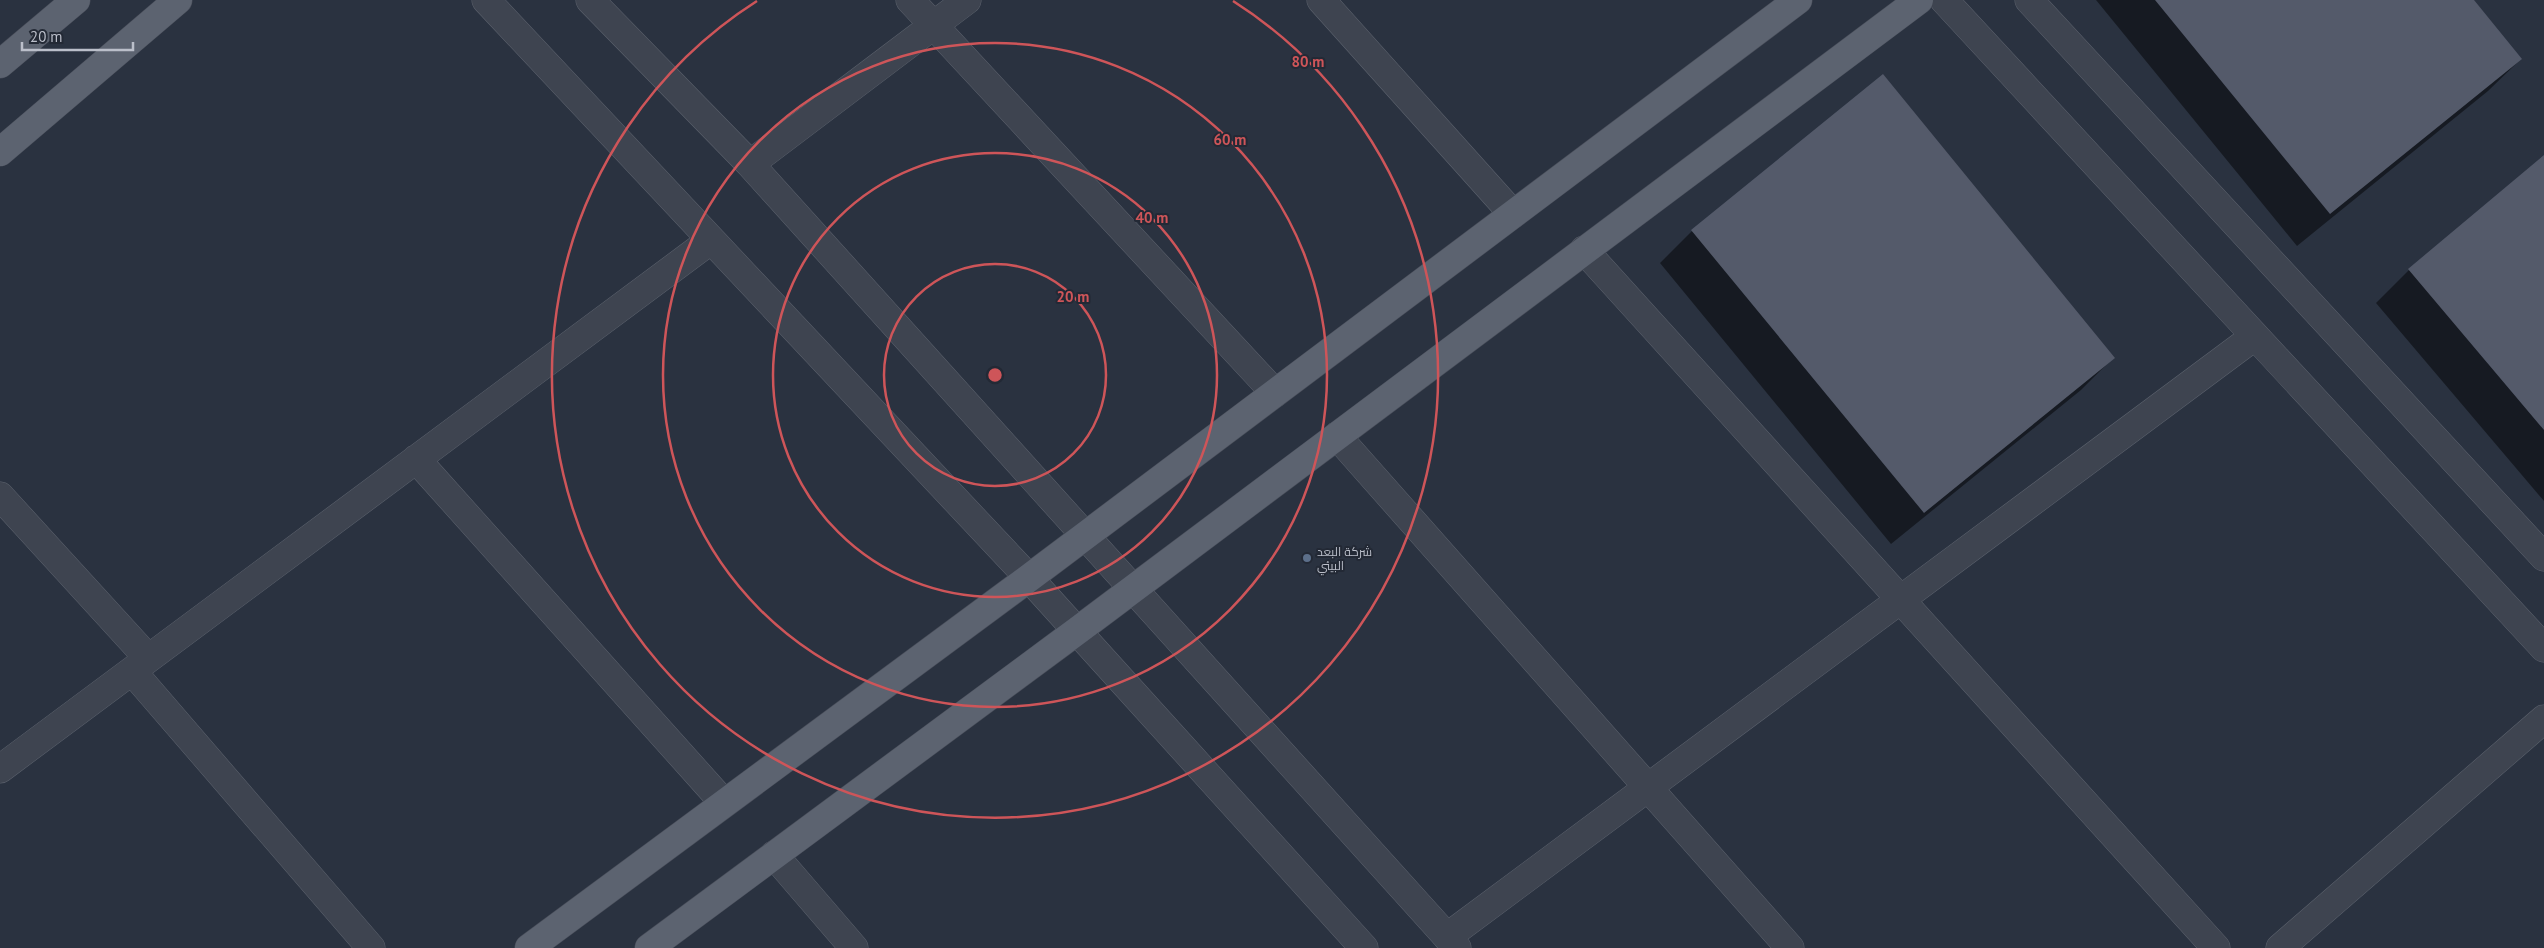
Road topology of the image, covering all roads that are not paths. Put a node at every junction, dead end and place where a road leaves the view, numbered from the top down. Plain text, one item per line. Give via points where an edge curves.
1 (76, 0) edge
2 (178, 0) edge
3 (486, 0) edge
4 (590, 0) edge
5 (910, 0) edge
6 (967, 0) edge
7 (1321, 0) edge
8 (1798, 0) edge
9 (1919, 0) edge
10 (1944, 0) edge
11 (2029, 0) edge
12 (933, 26) junction
13 (0, 64) edge
14 (0, 152) edge
15 (750, 164) junction
16 (1513, 214) junction
17 (712, 240) junction
18 (1584, 250) junction
19 (2255, 336) junction
20 (1275, 393) junction
21 (1337, 436) junction
22 (416, 460) junction
23 (0, 496) edge
24 (1085, 536) junction
25 (2544, 557) edge
26 (1029, 578) junction
27 (1133, 590) junction
28 (1901, 599) junction
29 (1078, 631) junction
30 (2544, 648) edge
31 (140, 664) junction
32 (2544, 719) edge
33 (0, 769) edge
34 (1648, 788) junction
35 (724, 803) junction
36 (774, 855) junction
37 (1452, 942) edge
38 (371, 948) edge
39 (529, 948) edge
40 (649, 948) edge
41 (854, 948) edge
42 (1364, 948) edge
43 (1790, 948) edge
44 (2216, 948) edge
45 (2280, 948) edge

1 - 13 main road
2 - 14 main road
3 - 17 street
4 - 15 street
5 - 12 street
6 - 12 street
7 - 16 street
8 - 16 main road
9 - 18 main road
10 - 19 street
11 - 25 street
12 - 15 street
12 - 20 street
15 - 24 street
16 - 20 main road
17 - 22 street
17 - 26 street
18 - 21 main road
18 - 28 street
19 - 28 street
19 - 30 street
20 - 24 main road
21 - 27 main road
21 - 34 street
22 - 31 street
22 - 35 street
23 - 31 street
24 - 26 main road
24 - 27 street
26 - 29 street
26 - 35 main road
27 - 29 main road
27 - 37 street
28 - 34 street
28 - 44 street
29 - 36 main road
29 - 42 street
31 - 33 street
31 - 38 street
32 - 45 street
34 - 37 street
34 - 43 street
35 - 39 main road
36 - 40 main road
36 - 41 street

